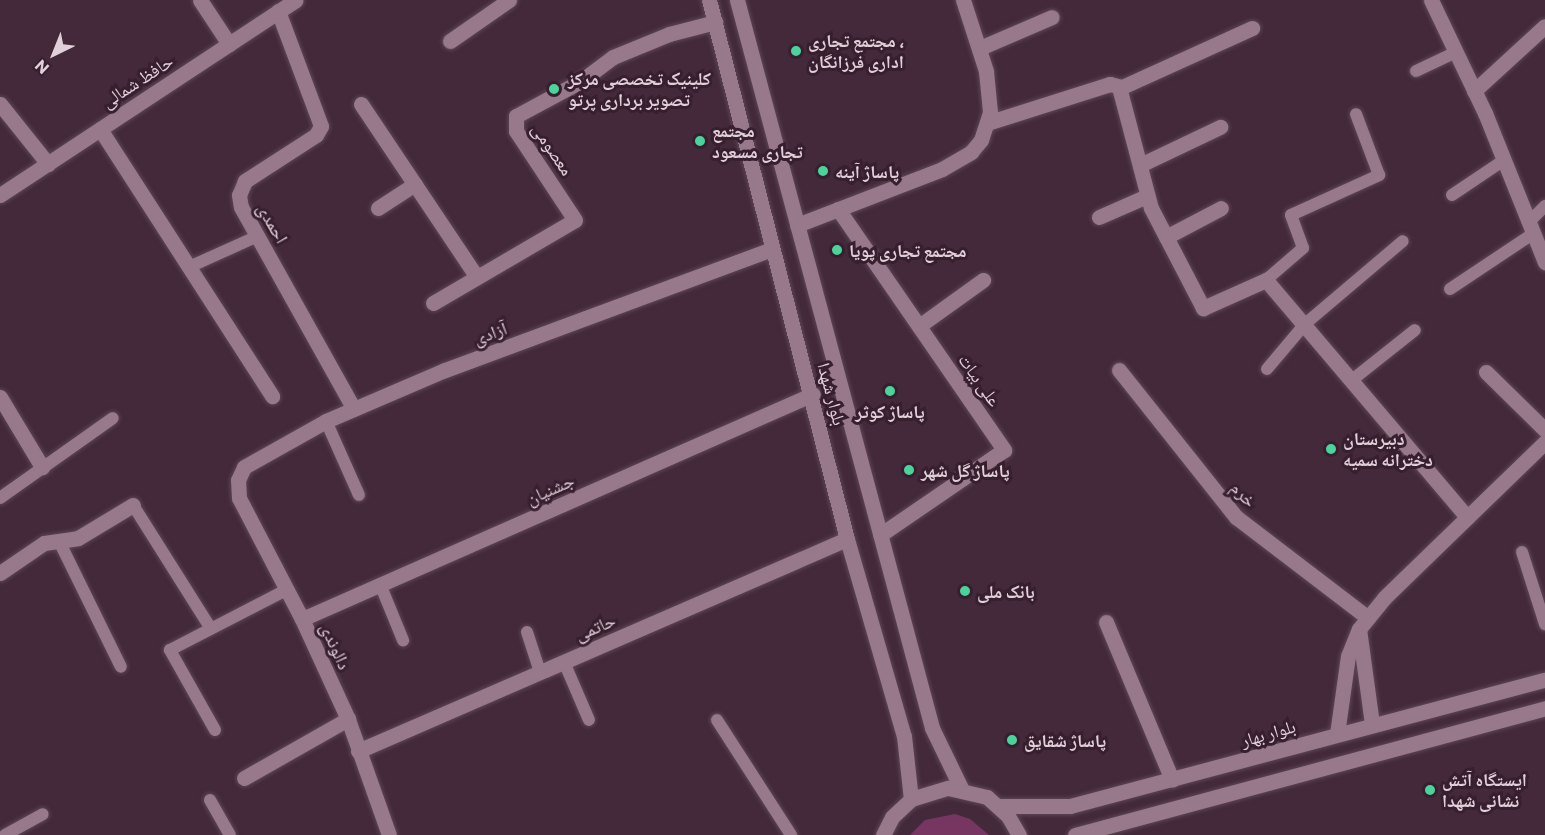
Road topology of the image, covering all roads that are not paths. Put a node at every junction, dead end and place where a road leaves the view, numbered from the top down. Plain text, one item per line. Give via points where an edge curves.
1 (200, 0) edge
2 (296, 0) edge
3 (509, 0) edge
4 (709, 0) edge
5 (737, 0) edge
6 (963, 0) edge
7 (1431, 0) edge
8 (278, 11) junction
9 (1052, 18) dead end
10 (715, 22) junction
11 (1545, 26) edge
12 (1252, 28) dead end
13 (450, 40) dead end
14 (229, 44) junction
15 (980, 48) junction
16 (1456, 52) junction
17 (1416, 72) dead end
18 (1119, 87) junction
19 (1474, 91) junction
20 (0, 104) edge
21 (361, 104) dead end
22 (1356, 114) dead end
23 (987, 123) junction
24 (1220, 127) dead end
25 (100, 129) junction
26 (1504, 160) junction
27 (48, 164) junction
28 (1140, 165) junction
29 (415, 184) junction
30 (0, 195) edge
31 (1452, 195) dead end
32 (1147, 196) junction
33 (1545, 206) edge
34 (378, 208) dead end
35 (1221, 208) dead end
36 (838, 209) junction
37 (1099, 217) dead end
38 (797, 225) junction
39 (1531, 227) junction
40 (258, 236) junction
41 (1166, 237) junction
42 (1402, 241) dead end
43 (772, 249) junction
44 (1545, 262) edge
45 (189, 267) junction
46 (477, 278) junction
47 (983, 280) dead end
48 (1266, 280) junction
49 (1450, 289) dead end
50 (433, 303) dead end
51 (1305, 324) junction
52 (919, 326) junction
53 (1415, 330) dead end
54 (1267, 369) dead end
55 (1119, 370) dead end
56 (1486, 372) dead end
57 (1352, 380) junction
58 (813, 394) junction
59 (272, 396) dead end
60 (0, 397) edge
61 (354, 409) junction
62 (113, 418) dead end
63 (326, 421) junction
64 (1545, 430) edge
65 (1545, 442) edge
66 (42, 467) junction
67 (238, 480) joint
68 (359, 495) dead end
69 (0, 498) edge
70 (133, 505) joint
71 (1467, 517) junction
72 (880, 535) junction
73 (848, 539) junction
74 (59, 541) junction
75 (1522, 552) dead end
76 (0, 573) edge
77 (380, 584) junction
78 (286, 590) junction
79 (302, 619) junction
80 (1106, 622) dead end
81 (1364, 624) junction
82 (1545, 624) edge
83 (211, 629) junction
84 (527, 632) dead end
85 (403, 640) dead end
86 (564, 662) junction
87 (121, 667) dead end
88 (540, 672) junction
89 (1545, 680) edge
90 (1545, 708) edge
91 (348, 718) junction
92 (589, 720) dead end
93 (717, 720) dead end
94 (1372, 724) junction
95 (215, 730) dead end
96 (1337, 734) junction
97 (358, 751) junction
98 (244, 778) dead end
99 (1172, 780) junction
100 (961, 788) junction
101 (911, 799) junction
102 (210, 800) dead end
103 (998, 806) junction
104 (43, 814) dead end
105 (1078, 834) edge
106 (5, 835) edge
107 (230, 835) edge
108 (389, 835) edge
109 (790, 835) edge
110 (883, 835) edge
111 (1019, 835) edge

1 - 14 street
2 - 8 street, حافظ شمالی
3 - 13 street
4 - 10 street, بلوار شهدا
5 - 38 street, بلوار شهدا
6 - 15 street
7 - 16 street
8 - 14 street, حافظ شمالی
8 - 40 street, احمدی via 321,126 316,135 245,181 239,195 241,207
9 - 15 street
10 - 43 street, بلوار شهدا
10 - 46 street, معصومی via 669,34 613,57 580,81 516,116 516,131 575,220
11 - 19 street
12 - 18 street
14 - 25 street, حافظ شمالی
15 - 23 street via 990,112
16 - 17 lane
16 - 19 street
18 - 23 street via 1110,84
18 - 28 street
19 - 26 street
20 - 27 street
21 - 29 street
22 - 48 lane via 1379,176 1291,215 1303,248
23 - 36 street via 970,152 942,169
24 - 28 street
25 - 27 street, حافظ شمالی
25 - 45 street
26 - 31 lane
26 - 39 street
27 - 30 street, حافظ شمالی
28 - 32 street
29 - 34 street
29 - 46 street
32 - 37 street
32 - 41 street
33 - 39 lane
35 - 41 street
36 - 38 street
36 - 52 street, علی بیات
38 - 72 street, بلوار شهدا
39 - 44 street
39 - 49 lane
40 - 45 lane
40 - 61 street, احمدی
41 - 48 street via 1203,308
42 - 51 lane
43 - 58 street, بلوار شهدا
43 - 61 street, آزادی via 445,370
45 - 59 street
46 - 50 street, معصومی
47 - 52 street
48 - 51 street
51 - 54 lane
51 - 57 street
52 - 72 street, علی بیات via 1004,450
53 - 57 lane
55 - 81 street, خرم via 1236,517
56 - 64 street
57 - 71 street
58 - 73 street, بلوار شهدا
58 - 77 street, جشنیان
60 - 66 street
61 - 63 street, آزادی
62 - 66 lane
63 - 67 street, آزادی via 244,467
63 - 68 lane
65 - 71 street
66 - 69 lane
67 - 78 street, دالوندی via 239,498 247,517
70 - 74 street via 78,538
70 - 83 lane
71 - 81 street
72 - 100 street, بلوار شهدا via 932,728
73 - 86 street, حاتمی
73 - 101 street, بلوار شهدا via 904,736
74 - 76 street via 44,543
74 - 87 lane
75 - 82 lane
77 - 79 street, جشنیان
77 - 85 lane
78 - 79 street, دالوندی
78 - 83 lane
79 - 91 street, دالوندی
80 - 99 street
81 - 94 street
81 - 96 street via 1348,656
83 - 95 lane via 170,650
84 - 88 lane
86 - 88 street, حاتمی
86 - 92 lane
88 - 97 street, حاتمی
89 - 94 street, بلوار بهار
90 - 105 street
91 - 97 street, دالوندی
91 - 98 street
93 - 109 lane
94 - 96 street, بلوار بهار
96 - 99 street, بلوار بهار
97 - 108 street, دالوندی
99 - 103 street, بلوار بهار via 1070,806
100 - 101 street via 935,789
100 - 103 street
101 - 110 street via 892,818
102 - 107 lane
103 - 111 street
104 - 106 lane

